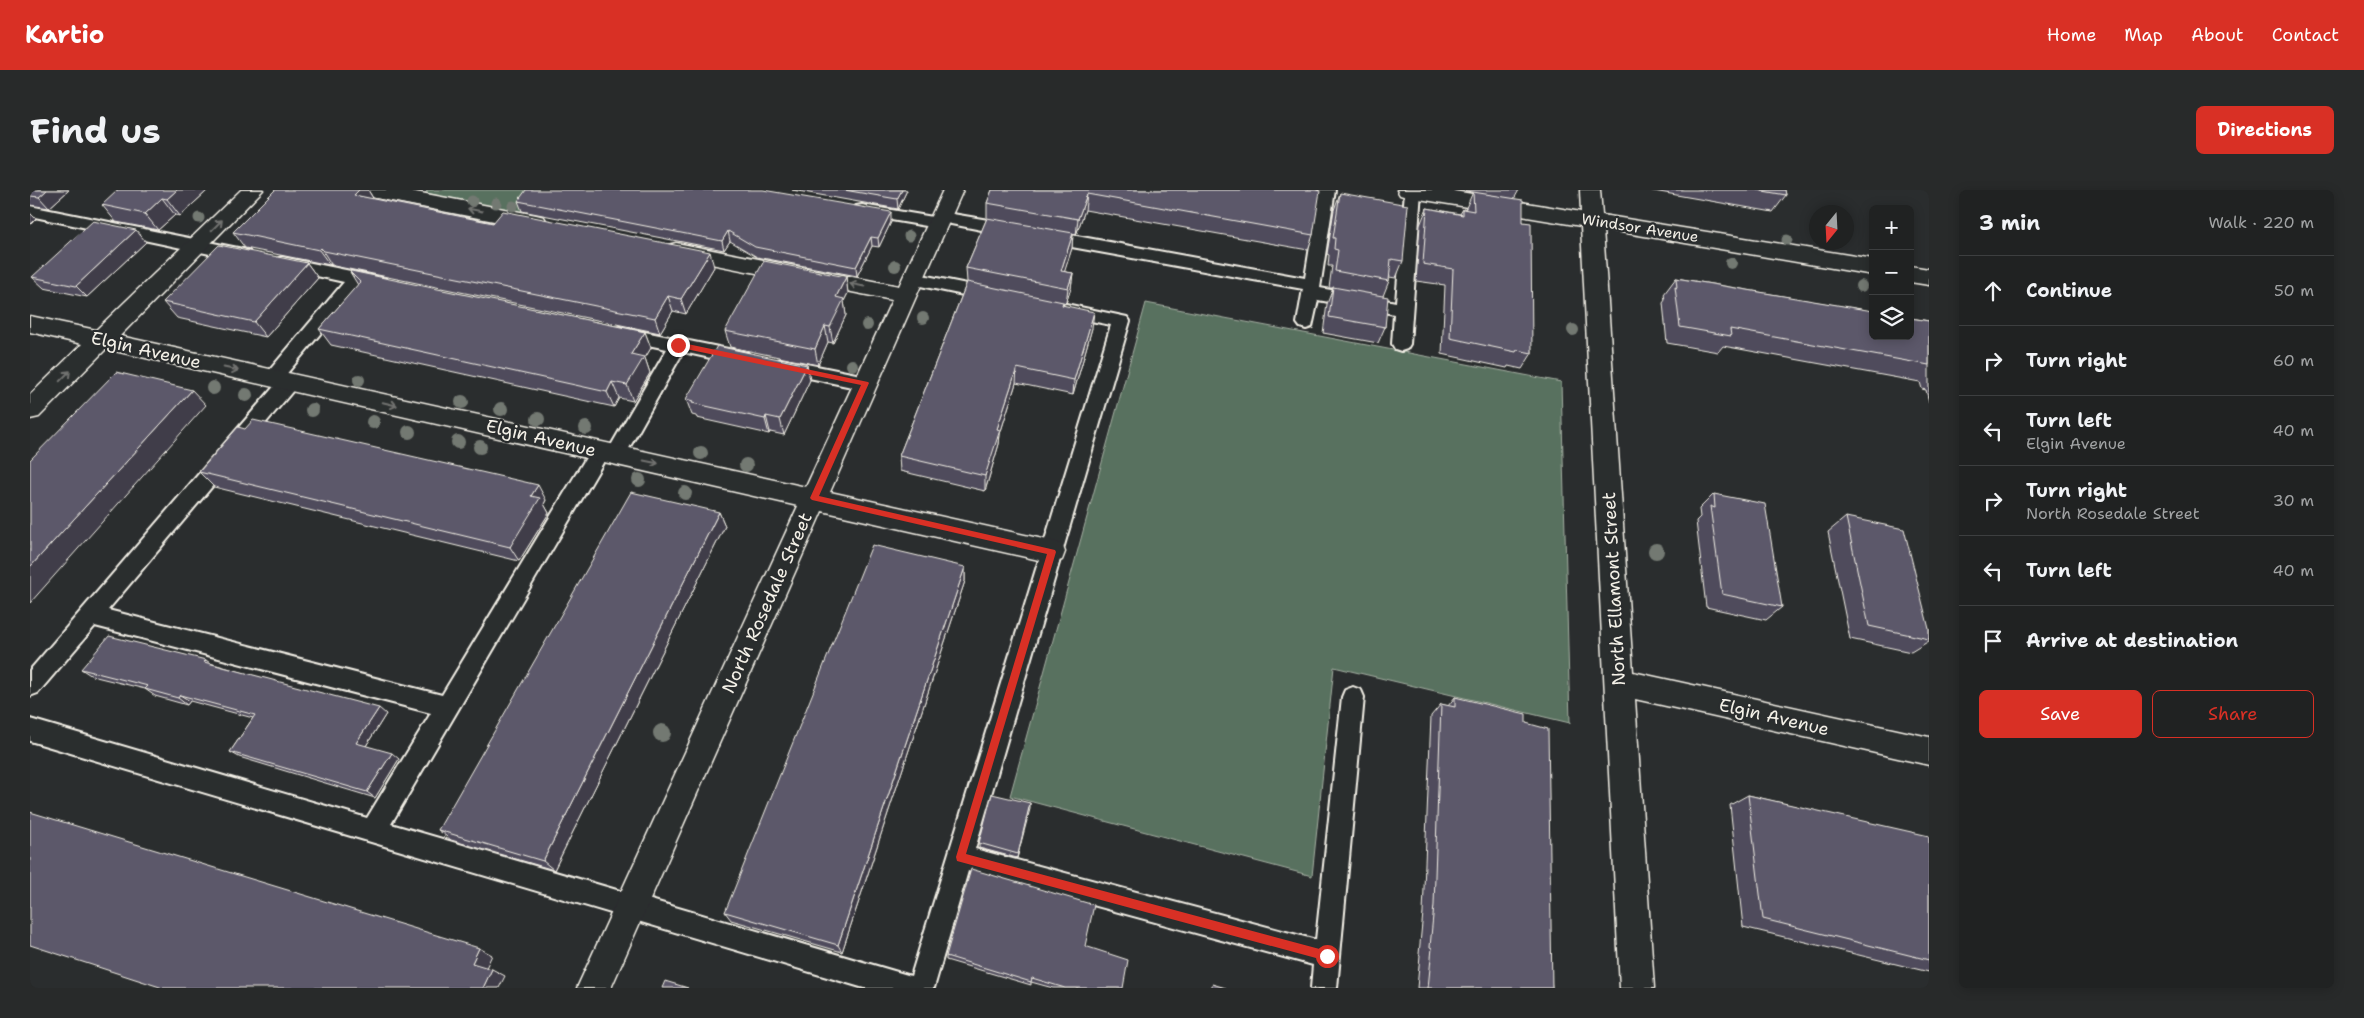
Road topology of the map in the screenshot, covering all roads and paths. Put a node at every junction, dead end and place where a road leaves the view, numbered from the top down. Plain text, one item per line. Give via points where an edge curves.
1 (253, 190) edge
2 (370, 190) edge
3 (953, 190) edge
4 (1327, 190) edge
5 (1410, 190) edge
6 (1590, 190) edge
7 (849, 208) edge
8 (38, 213) edge
9 (939, 220) junction
10 (1592, 220) junction
11 (555, 226) edge
12 (30, 229) edge
13 (197, 245) junction
14 (652, 245) edge
15 (1869, 266) edge
16 (1914, 275) edge
17 (1929, 277) edge
18 (357, 278) junction
19 (396, 286) edge
20 (909, 287) junction
21 (1312, 289) junction
22 (1008, 299) edge
23 (1046, 306) edge
24 (1404, 310) junction
25 (1306, 323) dead end
26 (30, 324) edge
27 (600, 329) edge
28 (101, 340) junction
29 (1401, 344) dead end
30 (678, 345) junction
31 (280, 380) junction
32 (866, 383) junction
33 (30, 410) edge
34 (608, 453) junction
35 (814, 498) junction
36 (1052, 552) junction
37 (90, 615) junction
38 (1619, 682) junction
39 (30, 686) edge
40 (1353, 698) dead end
41 (447, 707) junction
42 (30, 730) edge
43 (1929, 752) edge
44 (373, 831) junction
45 (960, 857) junction
46 (630, 907) junction
47 (1327, 956) junction
48 (594, 988) edge
49 (908, 988) edge
50 (921, 988) edge
51 (1324, 988) edge
52 (1637, 988) edge

13 -> 1 street
11 -> 2 street
3 - 9 street, North Rosedale Street
4 - 21 lane
5 - 10 street, Windsor Avenue
5 - 24 lane
6 - 10 street, North Ellamont Street
7 - 9 lane
8 - 12 lane
8 - 13 lane
9 - 20 street, North Rosedale Street
9 - 21 lane
10 - 15 street, Windsor Avenue
10 - 38 street, North Ellamont Street
13 - 18 lane
13 - 28 street
20 -> 14 street
16 - 17 street
18 - 19 lane
18 - 31 lane
20 - 22 lane
20 - 32 street, North Rosedale Street
21 - 24 lane
21 - 25 lane
23 - 36 lane via 1121,321
24 - 29 lane
26 - 28 street, Elgin Avenue
27 - 30 lane
28 -> 31 street, Elgin Avenue
33 -> 28 street
30 - 32 lane
30 - 34 lane
31 -> 34 street, Elgin Avenue
31 - 37 lane
32 - 35 street, North Rosedale Street
34 -> 35 street, Elgin Avenue
34 - 41 lane
35 - 36 street, Elgin Avenue
35 - 46 street, North Rosedale Street
36 - 45 lane
37 - 39 lane
37 - 41 lane
38 - 43 street, Elgin Avenue
38 - 52 street, North Ellamont Street
40 - 47 lane
41 - 44 lane
42 - 44 lane
44 - 46 lane
45 - 47 lane
45 - 50 lane
46 - 48 street, North Rosedale Street
46 - 49 lane
47 - 51 lane

